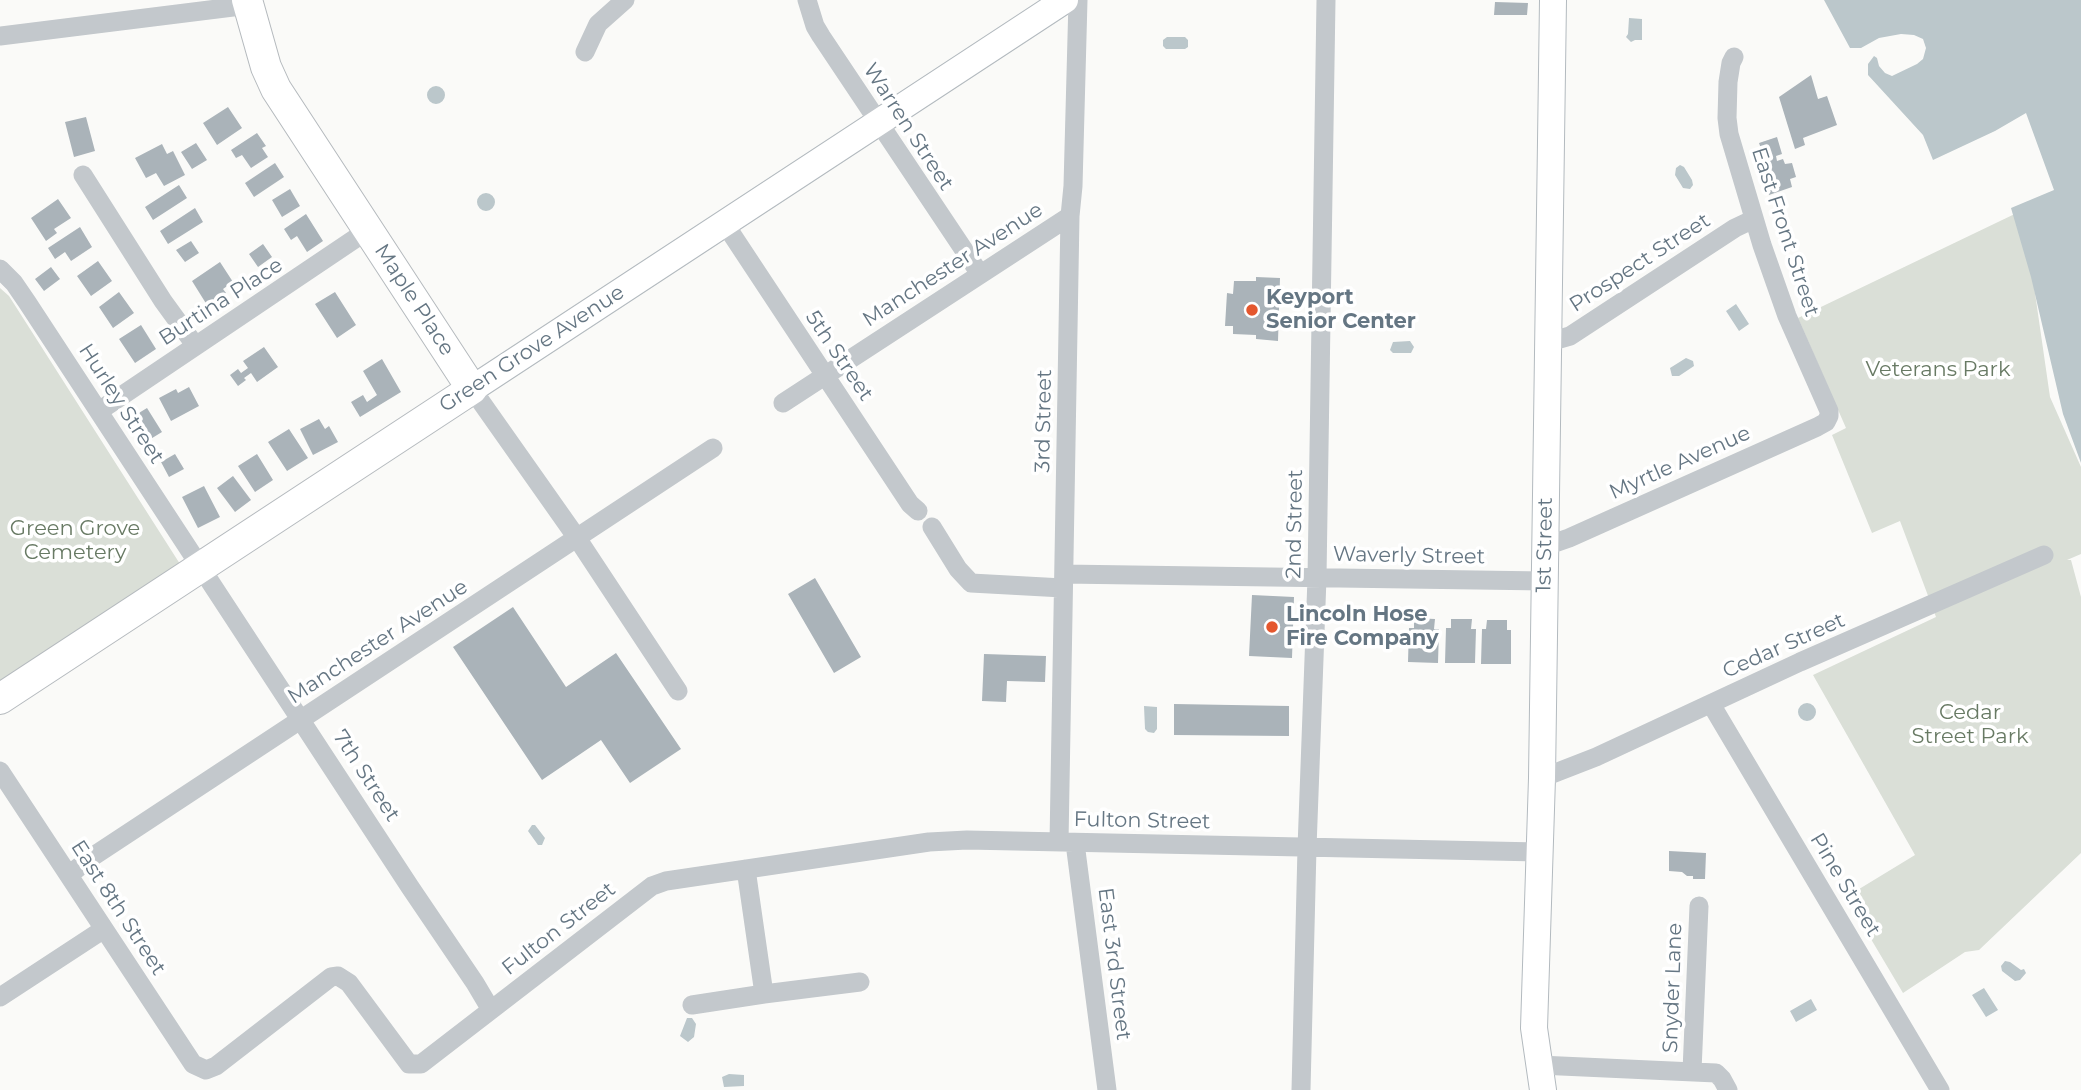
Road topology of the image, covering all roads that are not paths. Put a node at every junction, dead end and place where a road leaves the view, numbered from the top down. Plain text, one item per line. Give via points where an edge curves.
1 (625, 0) edge
2 (807, 0) edge
3 (1065, 0) edge
4 (1078, 0) edge
5 (1326, 0) edge
6 (1553, 0) edge
7 (248, 2) edge
8 (0, 36) edge
9 (585, 52) dead end
10 (1734, 57) dead end
11 (879, 122) junction
12 (82, 175) dead end
13 (1070, 216) junction
14 (1754, 219) junction
15 (725, 224) junction
16 (368, 230) junction
17 (0, 269) edge
18 (979, 274) junction
19 (1549, 342) junction
20 (195, 345) junction
21 (825, 376) junction
22 (472, 388) junction
23 (783, 403) dead end
24 (99, 411) junction
25 (1829, 416) joint
26 (713, 448) dead end
27 (918, 511) dead end
28 (932, 527) dead end
29 (577, 538) junction
30 (1546, 546) junction
31 (2044, 555) dead end
32 (201, 567) junction
33 (1317, 578) junction
34 (1063, 581) junction
35 (1545, 581) junction
36 (678, 691) dead end
37 (0, 699) edge
38 (1712, 704) junction
39 (302, 719) junction
40 (0, 771) edge
41 (1542, 778) junction
42 (1067, 843) junction
43 (1307, 848) junction
44 (1539, 852) junction
45 (746, 869) junction
46 (69, 875) junction
47 (1699, 906) dead end
48 (104, 929) junction
49 (860, 982) dead end
50 (764, 994) junction
51 (0, 997) edge
52 (692, 1005) dead end
53 (491, 1010) junction
54 (200, 1069) joint
55 (1692, 1071) junction
56 (1541, 1078) edge
57 (1107, 1090) edge
58 (1301, 1090) edge
59 (1728, 1090) edge
60 (1940, 1090) edge

1 - 9 street via 598,24
2 - 11 street, Warren Street via 815,26
3 - 11 main road, Green Grove Avenue
4 - 13 street, 3rd Street
5 - 33 street, 2nd Street
6 - 19 main road, 1st Street
7 - 8 street
7 - 16 main road, Maple Place via 276,89
10 - 14 street, East Front Street via 1727,118
11 - 15 main road, Green Grove Avenue
11 - 18 street, Warren Street
12 - 20 street
13 - 18 street, Manchester Avenue
13 - 34 street, 3rd Street
14 - 19 street, Prospect Street via 1570,335
14 - 25 street, East Front Street via 1787,316
15 - 21 street, 5th Street
15 - 22 main road, Green Grove Avenue
16 - 20 street, Burtina Place
16 - 22 main road, Maple Place
17 - 24 street, Hurley Street
18 - 21 street, Manchester Avenue
19 - 30 main road, 1st Street
20 - 24 street, Burtina Place
21 - 23 street, Manchester Avenue
21 - 27 street, 5th Street
22 - 29 street, Maple Place
22 - 32 main road, Green Grove Avenue
24 - 32 street, Hurley Street
25 - 30 street, Myrtle Avenue via 1818,427
26 - 29 street, Manchester Avenue
28 - 34 street, Waverly Street via 971,583
29 - 36 street, Maple Place
29 - 39 street, Manchester Avenue
30 - 35 main road, 1st Street
31 - 38 street, Cedar Street
32 - 37 main road, Green Grove Avenue
32 - 39 street, 7th Street
33 - 34 street, Waverly Street
33 - 35 street, Waverly Street
33 - 43 street, 2nd Street
34 - 42 street, 3rd Street
35 - 41 main road, 1st Street
38 - 41 street, Cedar Street
38 - 60 street, Pine Street
39 - 46 street, Manchester Avenue
39 - 53 street, 7th Street
40 - 46 street, East 8th Street
41 - 44 main road, 1st Street
42 - 43 street, Fulton Street
42 - 45 street, Fulton Street via 929,842
42 - 57 street, East 3rd Street
43 - 44 street, Fulton Street
43 - 58 street, 2nd Street
44 - 56 main road, 1st Street via 1534,1028
45 - 50 street
45 - 53 street, Fulton Street via 652,886
46 - 48 street, East 8th Street
47 - 55 street, Snyder Lane
48 - 51 street
48 - 54 street, East 8th Street
49 - 50 street
50 - 52 street
53 - 54 street, Fulton Street via 416,1072 349,983 331,977 216,1066
55 - 56 street
55 - 59 street via 1716,1073

